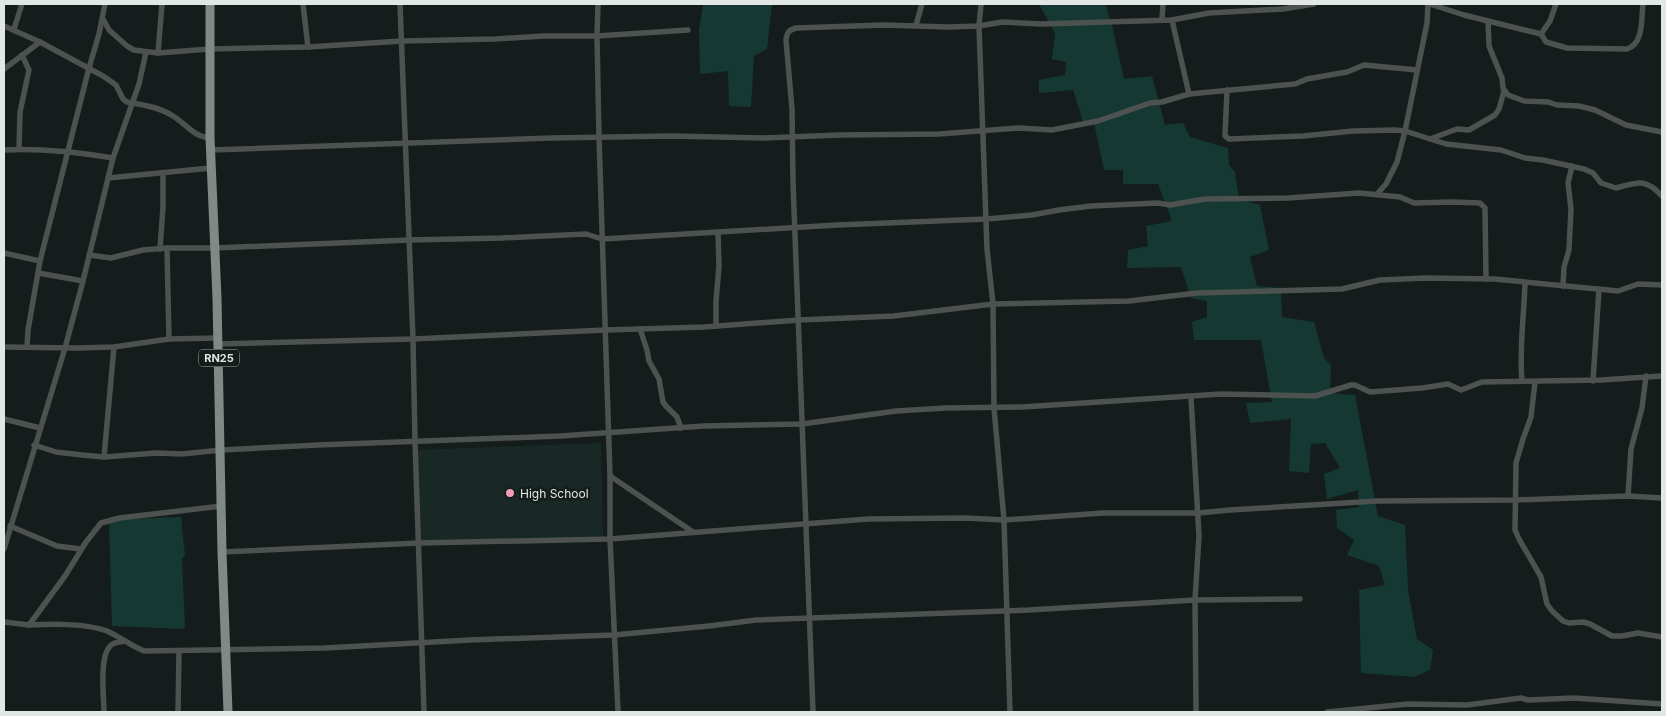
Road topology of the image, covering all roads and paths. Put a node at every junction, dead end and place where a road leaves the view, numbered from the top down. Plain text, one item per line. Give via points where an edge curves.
1 (22, 4) edge
2 (104, 4) edge
3 (162, 4) edge
4 (210, 4) edge
5 (303, 4) edge
6 (400, 4) edge
7 (598, 4) edge
8 (922, 4) edge
9 (981, 4) edge
10 (1163, 4) edge
11 (1314, 4) edge
12 (1429, 4) edge
13 (1556, 4) edge
14 (1643, 4) edge
15 (1305, 5) edge
16 (102, 19) junction
17 (1162, 20) junction
18 (1172, 20) junction
19 (1488, 21) junction
20 (916, 25) junction
21 (4, 26) edge
22 (979, 26) junction
23 (14, 29) junction
24 (688, 30) dead end
25 (1542, 34) junction
26 (597, 36) junction
27 (402, 41) junction
28 (40, 42) junction
29 (308, 47) junction
30 (210, 49) junction
31 (146, 52) junction
32 (158, 52) junction
33 (22, 55) junction
34 (89, 68) junction
35 (4, 69) edge
36 (1417, 70) junction
37 (1227, 90) junction
38 (1504, 91) junction
39 (1189, 94) junction
40 (132, 103) junction
41 (1405, 131) junction
42 (983, 132) junction
43 (1662, 132) edge
44 (792, 136) junction
45 (599, 137) junction
46 (210, 138) junction
47 (1430, 139) junction
48 (405, 143) junction
49 (19, 149) junction
50 (4, 150) edge
51 (68, 150) junction
52 (211, 150) junction
53 (113, 158) junction
54 (1572, 166) junction
55 (211, 168) junction
56 (163, 173) junction
57 (108, 178) junction
58 (1386, 184) junction
59 (1377, 194) junction
60 (1392, 196) junction
61 (1662, 196) edge
62 (986, 219) junction
63 (795, 228) junction
64 (718, 233) junction
65 (602, 239) junction
66 (409, 240) junction
67 (160, 248) junction
68 (167, 248) junction
69 (215, 248) junction
70 (4, 253) edge
71 (89, 255) junction
72 (40, 261) junction
73 (38, 273) junction
74 (1486, 279) junction
75 (83, 282) junction
76 (1526, 284) junction
77 (1662, 285) edge
78 (1563, 286) junction
79 (1599, 289) junction
80 (993, 304) junction
81 (799, 320) junction
82 (716, 326) junction
83 (640, 329) junction
84 (606, 330) junction
85 (169, 339) junction
86 (413, 339) junction
87 (218, 341) junction
88 (4, 347) edge
89 (27, 347) junction
90 (114, 347) junction
91 (65, 348) junction
92 (1646, 376) junction
93 (1662, 376) edge
94 (1594, 381) junction
95 (1522, 382) junction
96 (1536, 382) junction
97 (1191, 397) junction
98 (994, 408) junction
99 (4, 419) edge
100 (802, 424) junction
101 (40, 428) junction
102 (681, 428) junction
103 (608, 432) junction
104 (414, 441) junction
105 (34, 445) junction
106 (221, 450) junction
107 (104, 457) junction
108 (610, 476) junction
109 (1628, 496) junction
110 (1662, 498) edge
111 (1515, 500) junction
112 (222, 506) junction
113 (1198, 513) junction
114 (1004, 520) junction
115 (805, 524) junction
116 (10, 526) junction
117 (694, 533) junction
118 (610, 539) junction
119 (419, 543) junction
120 (4, 549) edge
121 (81, 549) junction
122 (222, 552) junction
123 (1300, 598) dead end
124 (1196, 600) junction
125 (1007, 610) junction
126 (808, 618) junction
127 (4, 622) edge
128 (29, 625) junction
129 (614, 635) junction
130 (1662, 637) edge
131 (125, 641) junction
132 (422, 642) junction
133 (226, 650) junction
134 (179, 651) junction
135 (1662, 704) edge
136 (104, 712) edge
137 (178, 712) edge
138 (228, 712) edge
139 (424, 712) edge
140 (618, 712) edge
141 (813, 712) edge
142 (1010, 712) edge
143 (1196, 712) edge
144 (1328, 712) edge

1 - 23 street
2 - 16 street
3 - 32 street
4 - 30 main road, RN25
5 - 29 street
6 - 27 street
7 - 26 street
8 - 20 street
9 - 22 street
10 - 17 street
11 - 15 street
12 - 19 street
12 - 36 street
13 - 25 street
14 - 25 street via 1638,42 1634,47 1562,47 1546,42
15 - 18 street via 1209,13
16 - 31 street via 127,46
16 - 34 street
17 - 18 street
17 - 22 street via 1002,22
18 - 39 street
19 - 25 street
19 - 38 street via 1489,46
20 - 22 street
20 - 44 street via 790,30 786,40
21 - 23 street
22 - 42 street
23 - 28 street
24 - 26 street
26 - 27 street
26 - 45 street
27 - 29 street
27 - 48 street
28 - 33 street
28 - 34 street
29 - 30 street
30 - 32 street
30 - 46 main road, RN25
31 - 32 street
31 - 40 street
33 - 35 street
33 - 49 street via 29,70 20,112
34 - 40 street via 116,85 123,99
34 - 51 street
36 - 37 street via 1364,65 1295,84
36 - 41 street
37 - 39 street
37 - 41 street via 1225,136 1229,139 1383,129
38 - 43 street via 1524,101 1579,106 1626,125
38 - 47 street via 1496,115 1469,130 1457,129
39 - 42 street via 1098,121 1052,130 1019,128
40 - 46 street via 159,109 197,134
40 - 53 street
41 - 47 street
41 - 58 street via 1397,162
42 - 44 street
42 - 62 street
44 - 45 street
44 - 63 street
45 - 48 street
45 - 65 street
46 - 52 main road, RN25
47 - 54 street via 1457,147 1502,150 1525,158
48 - 52 street
48 - 66 street
49 - 50 street
49 - 51 street
51 - 53 street
51 - 72 street
52 - 55 main road, RN25
53 - 57 street
54 - 61 street via 1592,173 1601,183 1612,187 1644,183 1653,186
54 - 78 street via 1568,184 1571,209 1569,250
55 - 56 street
55 - 69 main road, RN25
56 - 57 street
56 - 67 street
57 - 71 street
58 - 59 street
58 - 60 street
59 - 60 street
59 - 62 street via 1091,206
60 - 74 street via 1414,203 1483,205
62 - 63 street
62 - 80 street
63 - 64 street
63 - 81 street
64 - 65 street
64 - 82 street
65 - 66 street via 586,234
65 - 84 street
66 - 69 street
66 - 86 street
67 - 68 street
67 - 71 street via 111,258
68 - 69 street
68 - 85 street
69 - 87 main road, RN25
70 - 72 street
71 - 75 street
72 - 73 street
73 - 75 street
73 - 89 street
74 - 76 street
74 - 80 street via 1380,280 1318,291 1204,293 1129,301
75 - 91 street
76 - 78 street
76 - 95 street via 1520,359
77 - 79 street via 1638,284 1618,290
78 - 79 street
79 - 94 street
80 - 81 street via 902,316
80 - 98 street
81 - 82 street
81 - 100 street
82 - 83 street
83 - 84 street
83 - 102 street via 664,402 677,417
84 - 86 street
84 - 103 street
85 - 87 street
85 - 90 street
86 - 87 street
86 - 104 street
87 - 106 main road, RN25
88 - 89 street
89 - 91 street
90 - 91 street
90 - 107 street
91 - 101 street
92 - 93 street
92 - 94 street
92 - 109 street via 1642,408 1631,449
94 - 96 street
95 - 96 street
95 - 97 street via 1482,382 1461,390 1448,384 1370,392 1351,385 1315,396 1251,394
96 - 111 street via 1531,417 1516,463
97 - 98 street
97 - 113 street
98 - 100 street via 896,411
98 - 114 street
99 - 101 street
100 - 102 street
100 - 115 street
101 - 105 street
102 - 103 street
103 - 104 street
103 - 108 street
104 - 106 street
104 - 119 street
105 - 107 street via 69,454
105 - 116 street
106 - 107 street
106 - 112 main road, RN25
108 - 117 street
108 - 118 street
109 - 110 street
109 - 111 street
111 - 113 street via 1353,502
111 - 130 street via 1515,530 1541,577 1552,612 1569,623 1590,624 1612,636 1638,633
112 - 121 street via 101,523
112 - 122 main road, RN25
113 - 114 street via 1103,513
113 - 124 street
114 - 115 street via 868,519
114 - 125 street
115 - 117 street
115 - 126 street
116 - 120 street
116 - 121 street via 57,546
117 - 118 street
118 - 119 street
118 - 129 street
119 - 122 street
119 - 132 street
121 - 128 street
122 - 133 main road, RN25
123 - 124 street
124 - 125 street
124 - 143 street
125 - 126 street
125 - 142 street
126 - 129 street via 756,620
126 - 141 street
127 - 128 street
128 - 131 street via 94,628
129 - 132 street
129 - 140 street
131 - 134 street via 144,651
131 - 136 street via 112,644 105,656 102,672
132 - 133 street
132 - 139 street
133 - 134 street
133 - 138 main road, RN25
134 - 137 street
135 - 144 street via 1520,698 1467,705 1408,704

